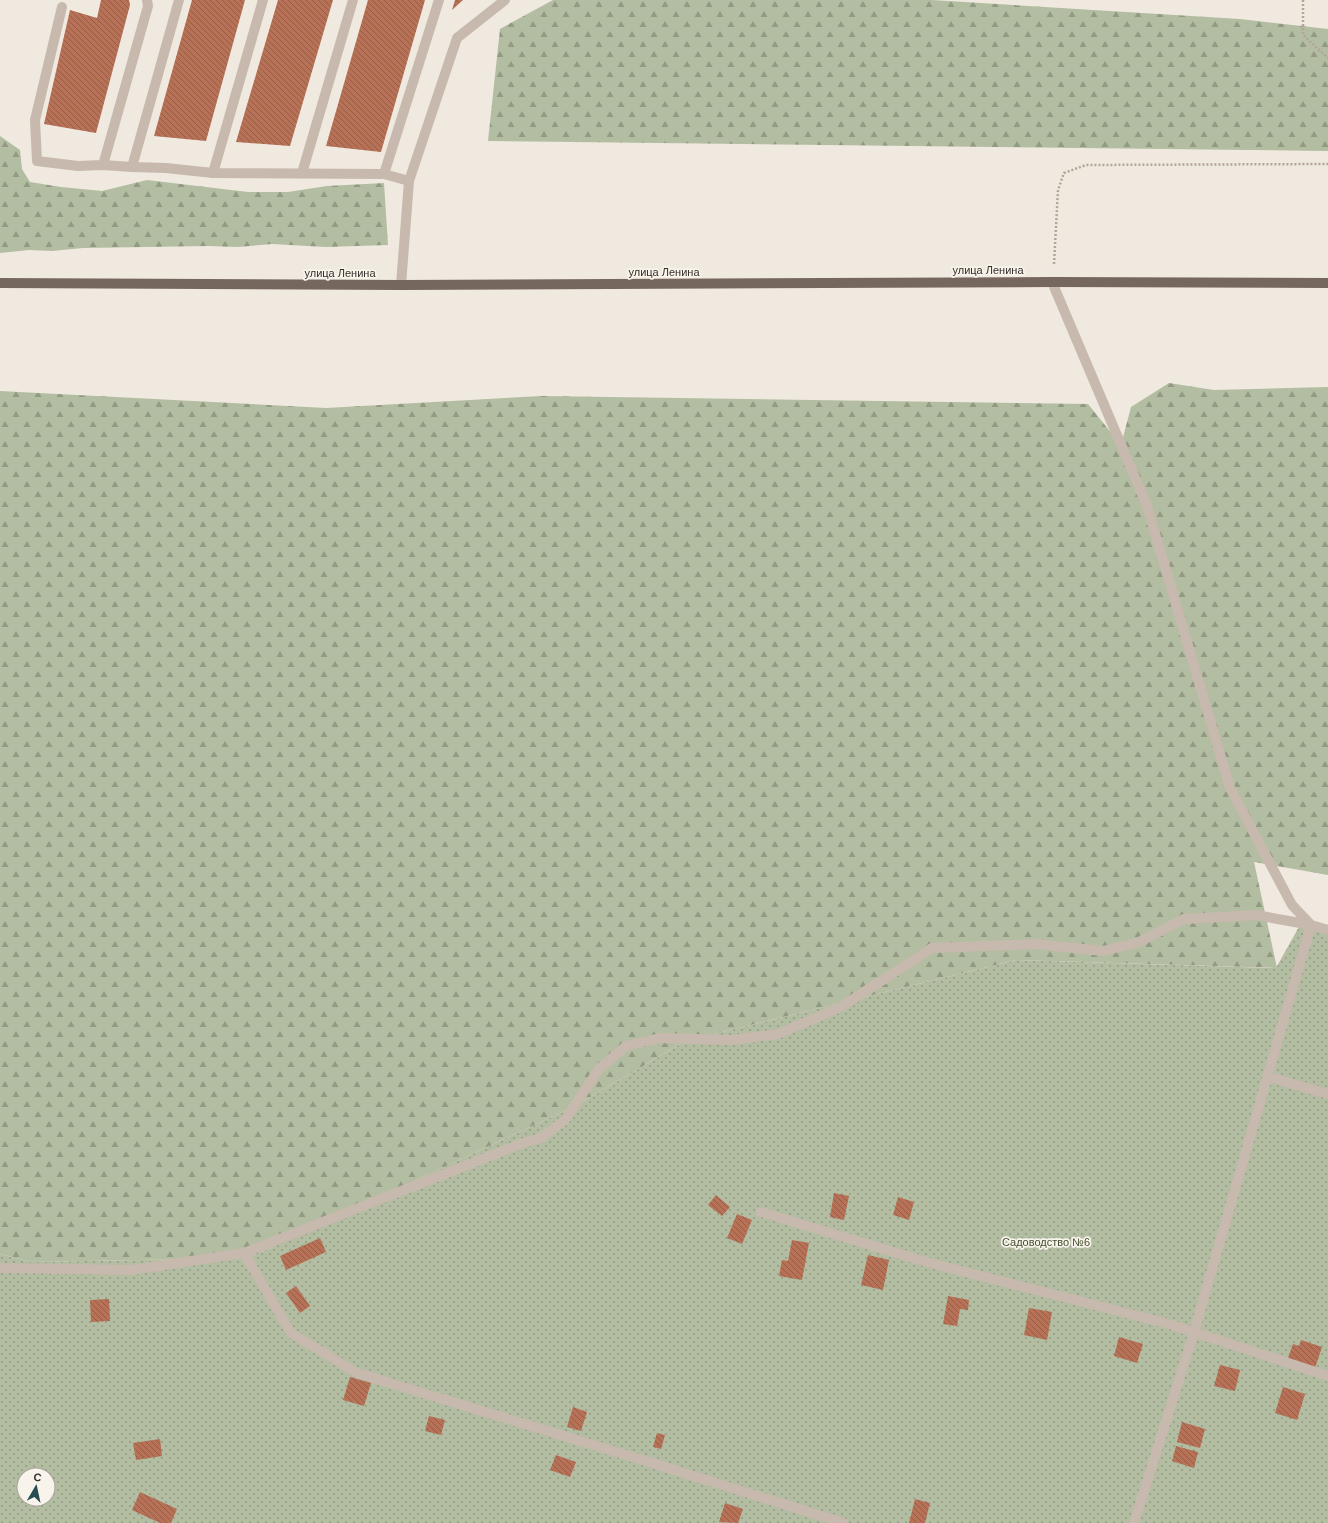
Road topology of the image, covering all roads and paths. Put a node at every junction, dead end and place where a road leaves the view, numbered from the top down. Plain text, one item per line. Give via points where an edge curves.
1 (147, 0) edge
2 (179, 0) edge
3 (263, 0) edge
4 (353, 0) edge
5 (439, 0) edge
6 (505, 0) edge
7 (1303, 0) edge
8 (62, 7) dead end
9 (1328, 58) edge
10 (1328, 164) edge
11 (104, 165) junction
12 (132, 168) junction
13 (213, 173) junction
14 (302, 173) junction
15 (384, 174) junction
16 (409, 181) junction
17 (1052, 282) junction
18 (1328, 283) edge
19 (0, 284) edge
20 (401, 285) junction
21 (1311, 925) junction
22 (1328, 930) edge
23 (1268, 1077) junction
24 (1328, 1094) edge
25 (761, 1212) dead end
26 (244, 1253) junction
27 (0, 1268) edge
28 (1194, 1332) junction
29 (1328, 1376) edge
30 (844, 1523) edge
31 (1134, 1523) edge

1 - 11 lane via 148,6
2 - 12 lane
3 - 13 lane
4 - 14 lane
5 - 15 lane
6 - 16 lane via 457,38
7 - 9 path via 1304,35
8 - 11 lane via 35,120 37,161 78,166
10 - 17 path via 1086,165 1064,173 1058,190
11 - 12 lane
12 - 13 lane via 166,168
13 - 14 lane
14 - 15 lane
15 - 16 lane
16 - 20 lane
17 - 18 main road, улица Ленина
17 - 20 main road, улица Ленина
17 - 21 lane via 1147,506 1230,788 1292,905
19 - 20 main road, улица Ленина
21 - 22 lane
21 - 23 lane
21 - 26 lane via 1256,915 1192,918 1184,919 1139,942 1103,951 1036,944 932,948 841,1007 778,1034 731,1040 660,1038 626,1046 599,1069 565,1120 541,1138
23 - 24 lane
23 - 28 lane
25 - 28 lane via 930,1263
26 - 27 lane via 131,1270
26 - 30 lane via 291,1333 357,1374
28 - 29 lane
28 - 31 lane

